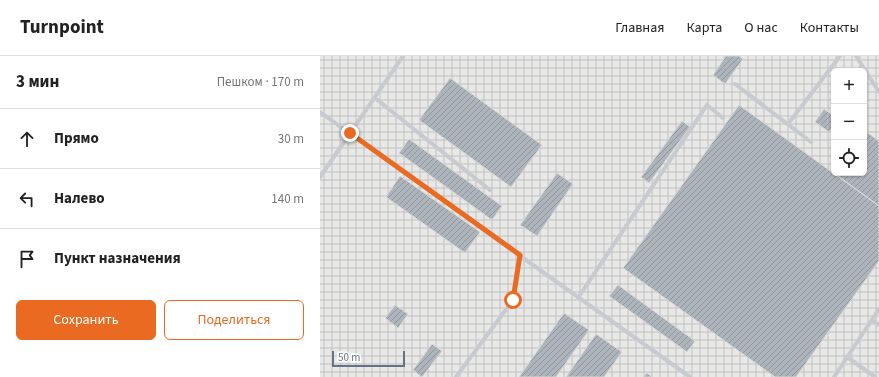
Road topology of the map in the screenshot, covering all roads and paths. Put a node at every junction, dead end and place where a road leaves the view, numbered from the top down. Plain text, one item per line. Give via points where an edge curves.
1 (403, 56) edge
2 (840, 56) edge
3 (856, 56) edge
4 (735, 84) dead end
5 (879, 92) edge
6 (375, 98) junction
7 (320, 112) edge
8 (724, 118) dead end
9 (788, 124) junction
10 (350, 133) junction
11 (811, 142) dead end
12 (320, 176) edge
13 (490, 190) dead end
14 (520, 255) junction
15 (578, 298) junction
16 (879, 309) edge
17 (872, 320) junction
18 (879, 325) edge
19 (848, 357) junction
20 (456, 377) edge
21 (690, 377) edge
22 (834, 377) edge
23 (875, 377) edge

1 - 6 lane
2 - 9 lane
3 - 5 lane
4 - 9 lane
6 - 10 lane
6 - 13 lane
7 - 10 lane
8 - 15 lane via 707,105
9 - 11 lane
10 - 12 lane
10 - 14 lane
14 - 15 lane
14 - 20 lane via 513,300
15 - 21 lane
16 - 17 lane
17 - 18 lane
17 - 19 lane
19 - 22 lane
19 - 23 lane

